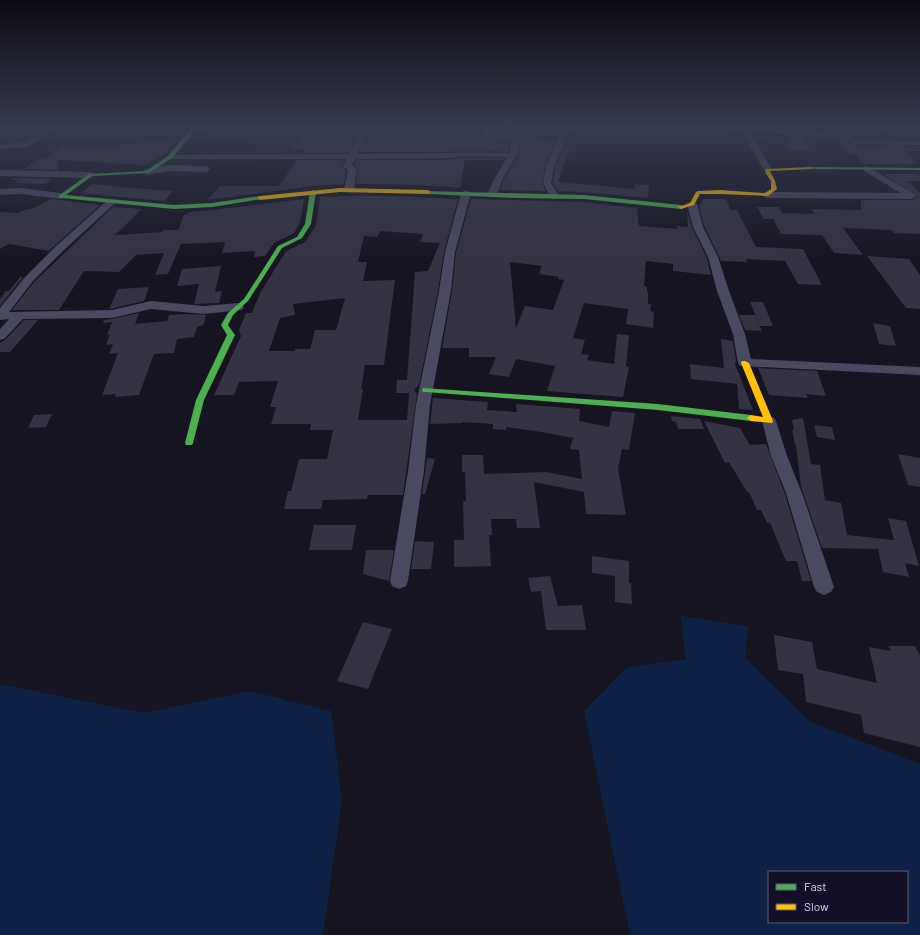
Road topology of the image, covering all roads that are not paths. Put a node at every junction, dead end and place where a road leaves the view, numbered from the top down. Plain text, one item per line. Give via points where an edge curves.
1 (147, 172) edge
2 (352, 172) edge
3 (503, 172) edge
4 (549, 172) edge
5 (767, 172) edge
6 (871, 172) edge
7 (0, 173) edge
8 (91, 175) junction
9 (348, 190) junction
10 (0, 192) edge
11 (312, 192) junction
12 (466, 193) junction
13 (492, 194) junction
14 (766, 195) junction
15 (61, 196) junction
16 (554, 196) junction
17 (916, 198) edge
18 (111, 202) junction
19 (692, 204) junction
20 (238, 307) junction
21 (20, 315) junction
22 (0, 316) edge
23 (0, 336) edge
24 (745, 363) junction
25 (920, 371) edge
26 (426, 390) junction
27 (769, 421) junction
28 (189, 443) dead end
29 (399, 581) dead end
30 (824, 587) dead end

1 - 8 street
2 - 9 street
3 - 13 street
4 - 16 street via 547,184
5 - 14 street via 774,189
6 - 17 street
7 - 8 street
8 - 15 street
9 - 11 street
9 - 12 street
10 - 15 street
11 - 18 street via 174,207
11 - 20 street via 308,224 299,238 280,247 246,300
12 - 13 street
12 - 26 street via 450,252
13 - 16 street
14 - 17 street
14 - 19 street via 698,193
15 - 18 street
16 - 19 street via 681,207
18 - 22 street via 54,253 29,279
19 - 24 street via 698,227 713,257 739,334
20 - 21 street via 204,310 151,305 112,314
20 - 28 street via 230,314 224,326 232,335 200,400
21 - 22 street
21 - 23 street
24 - 25 street
24 - 27 street
26 - 27 street via 535,396 691,410
26 - 29 street
27 - 30 street

